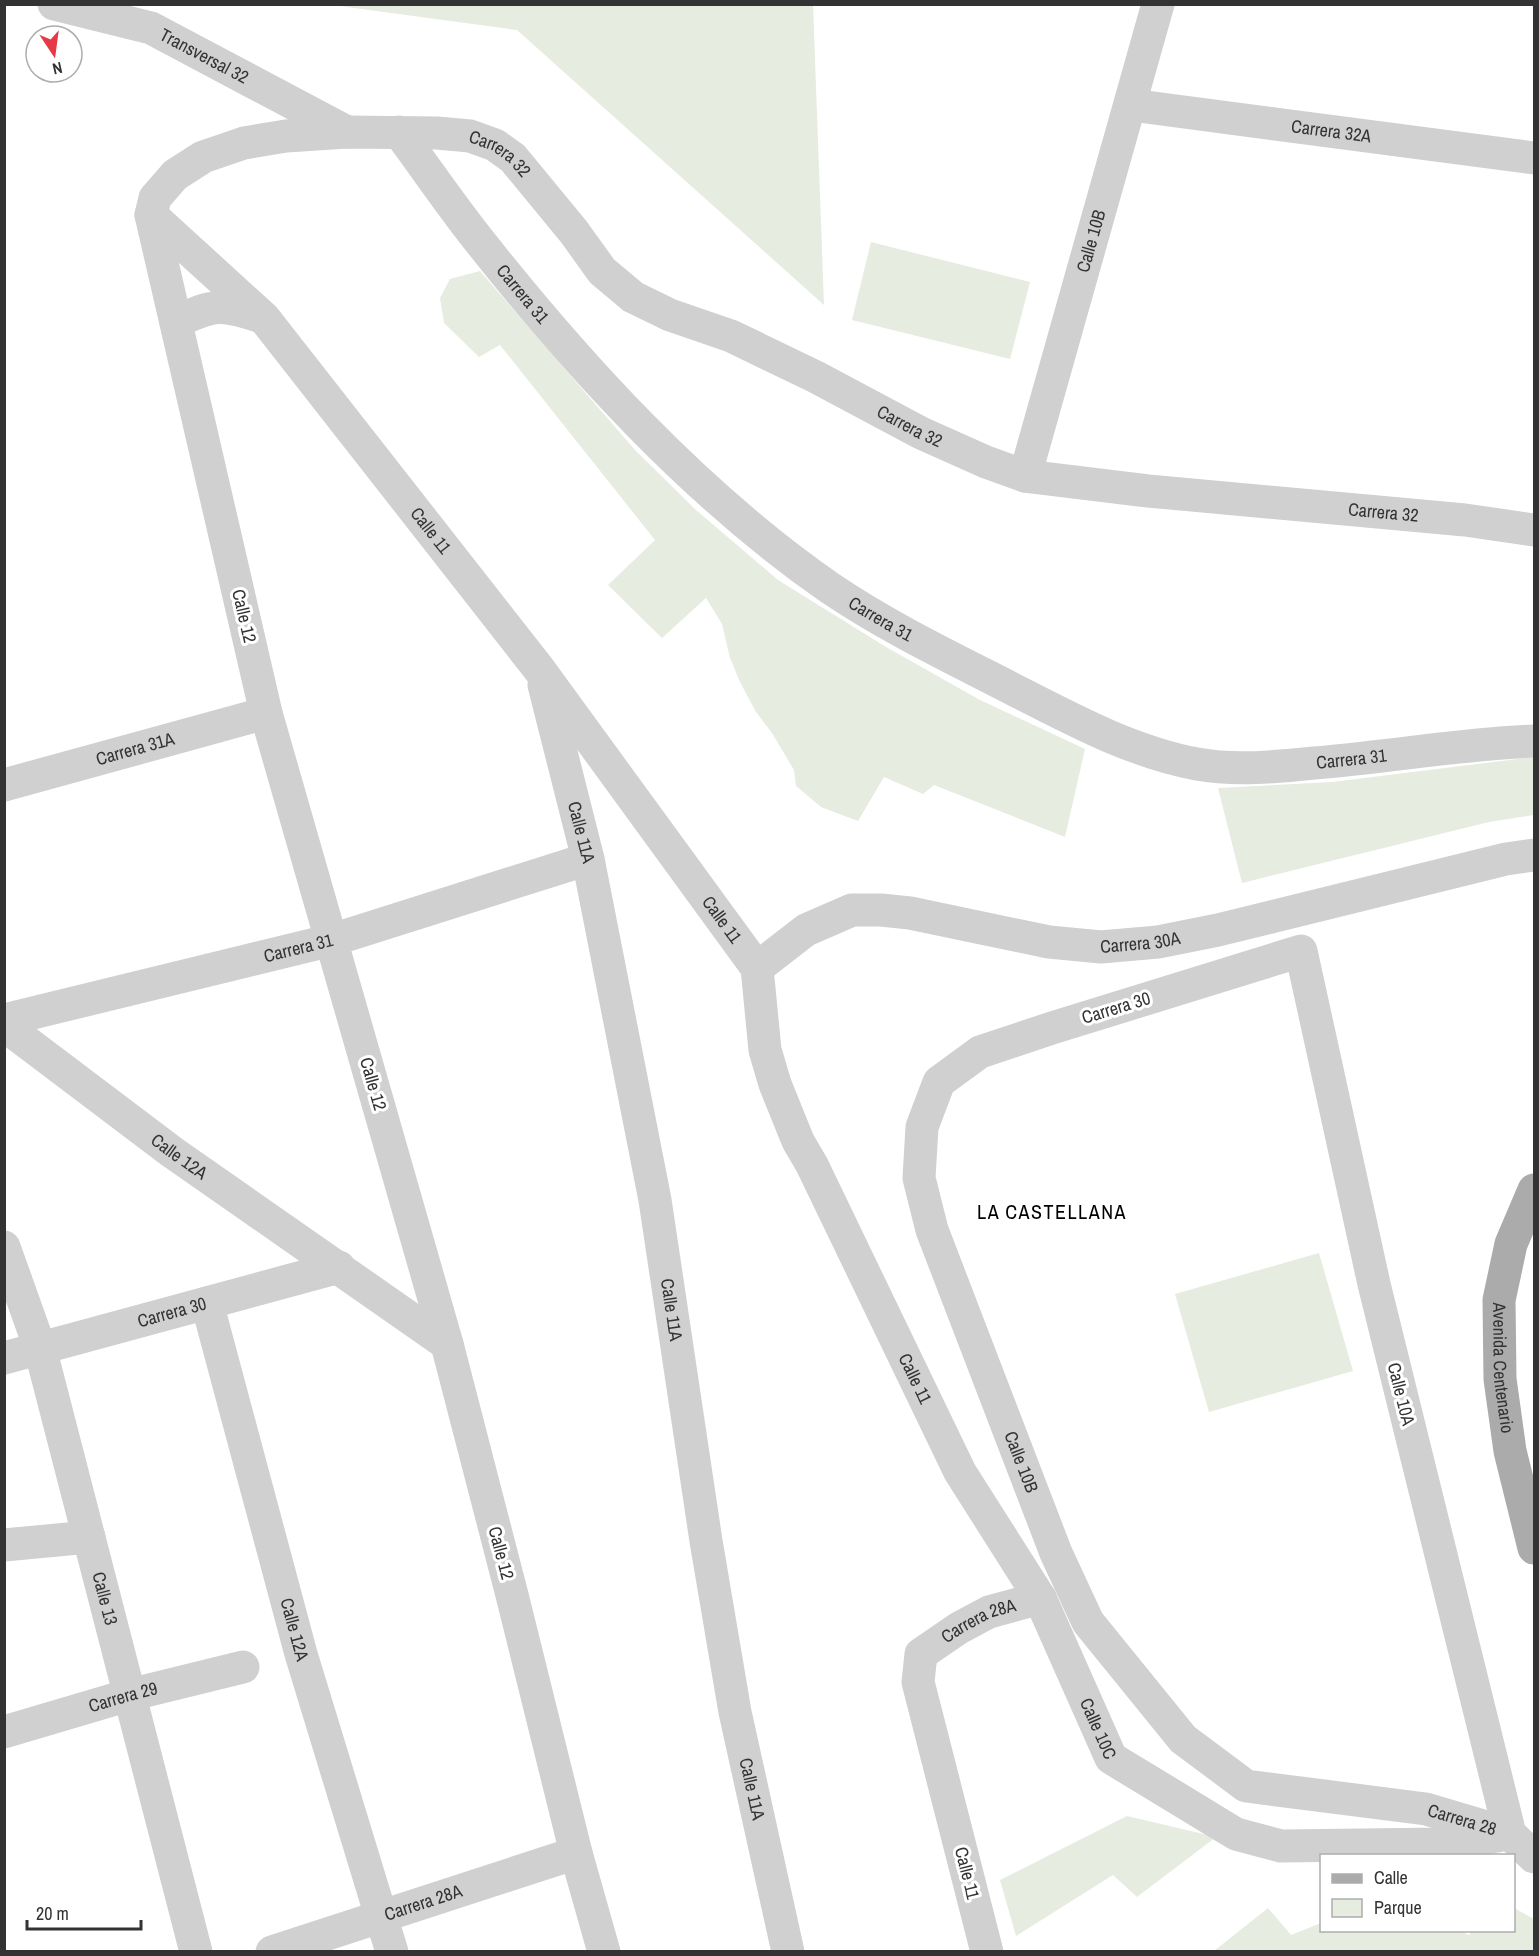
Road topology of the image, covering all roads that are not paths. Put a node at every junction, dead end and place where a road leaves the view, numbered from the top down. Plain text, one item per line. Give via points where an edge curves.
1 (54, 4) edge
2 (1158, 4) edge
3 (1131, 105) junction
4 (373, 132) junction
5 (1534, 158) edge
6 (151, 215) junction
7 (264, 318) junction
8 (176, 322) junction
9 (1025, 476) junction
10 (1534, 530) edge
11 (539, 669) junction
12 (266, 713) junction
13 (1534, 741) edge
14 (4, 785) edge
15 (1534, 855) edge
16 (588, 859) junction
17 (332, 940) junction
18 (1301, 951) joint
19 (757, 968) junction
20 (4, 1020) edge
21 (4, 1025) edge
22 (939, 1082) joint
23 (1534, 1190) edge
24 (4, 1247) edge
25 (339, 1268) junction
26 (207, 1303) junction
27 (447, 1344) junction
28 (40, 1348) junction
29 (4, 1358) edge
30 (89, 1537) junction
31 (4, 1545) edge
32 (1534, 1548) edge
33 (1040, 1598) junction
34 (921, 1654) joint
35 (243, 1667) dead end
36 (129, 1695) junction
37 (4, 1732) edge
38 (1246, 1786) joint
39 (1236, 1834) joint
40 (1510, 1834) junction
41 (576, 1853) junction
42 (1534, 1857) edge
43 (380, 1916) junction
44 (196, 1952) edge
45 (272, 1952) edge
46 (392, 1952) edge
47 (604, 1952) edge
48 (788, 1952) edge
49 (987, 1952) edge

1 - 4 street, Transversal 32 via 151,28
2 - 3 street, Calle 10B
3 - 5 street, Carrera 32A
3 - 9 street, Calle 10B
4 - 6 street via 286,136 244,143 203,157 175,175 155,198
4 - 9 street, Carrera 32 via 470,136 495,145 513,158 602,271 633,297 670,315 731,336 921,433
4 - 13 street, Carrera 31 via 476,236 553,331 650,436 747,525 798,564 833,590 932,648 1099,732 1151,753 1199,765 1263,768
6 - 7 street, Calle 11
6 - 8 street, Calle 12
7 - 8 street via 228,306 201,310
7 - 11 street, Calle 11
8 - 12 street, Calle 12
9 - 10 street, Carrera 32
11 - 16 street, Calle 11A
11 - 19 street, Calle 11
12 - 14 street, Carrera 31A
12 - 17 street, Calle 12
15 - 19 street, Carrera 30A via 1218,930 1158,942 1101,947 1049,942 910,913 852,910 806,930
16 - 17 street, Carrera 31
16 - 48 street, Calle 11A via 655,1200 735,1712
17 - 20 street, Carrera 31
17 - 27 street, Calle 12
18 - 22 street, Carrera 30 via 980,1052
18 - 40 street, Calle 10A via 1374,1284
19 - 33 street, Calle 11 via 765,1050 774,1084 798,1142 960,1472
21 - 25 street, Calle 12A via 172,1152
22 - 38 street, Calle 10B via 922,1127 919,1178 932,1230 1056,1552 1088,1622 1183,1739
23 - 32 main road, Avenida Centenario via 1511,1245 1499,1300 1500,1379 1507,1430
24 - 28 street, Calle 13
25 - 26 street, Carrera 30
25 - 27 street, Calle 12A
26 - 28 street, Carrera 30
26 - 43 street, Calle 12A via 301,1654
27 - 41 street, Calle 12
28 - 29 street, Carrera 30
28 - 30 street, Calle 13
30 - 31 street
30 - 36 street, Calle 13
33 - 34 street, Carrera 28A via 989,1612
33 - 39 street, Calle 10C via 1111,1758
34 - 49 street, Calle 11 via 918,1682
35 - 36 street, Carrera 29
36 - 37 street, Carrera 29
36 - 44 street, Calle 13
38 - 40 street, Carrera 28 via 1426,1809
39 - 40 street, Carrera 28 via 1281,1846 1442,1844
40 - 42 street
41 - 43 street, Carrera 28A
41 - 47 street, Calle 12
43 - 45 street, Carrera 28A
43 - 46 street, Calle 12A

